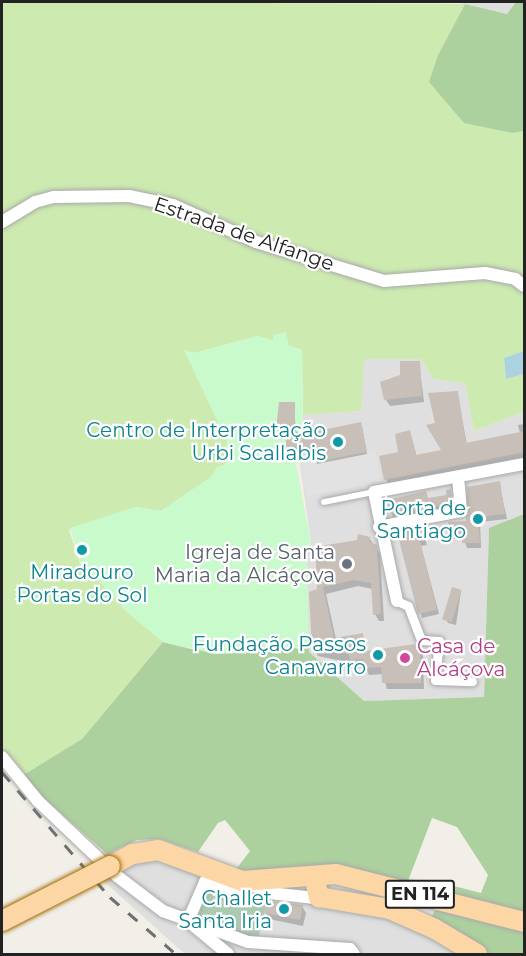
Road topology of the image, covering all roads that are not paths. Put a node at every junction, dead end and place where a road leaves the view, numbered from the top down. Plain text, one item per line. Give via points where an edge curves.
1 (2, 222) edge
2 (525, 286) edge
3 (525, 464) edge
4 (458, 478) junction
5 (374, 492) junction
6 (324, 502) dead end
7 (379, 527) junction
8 (397, 602) joint
9 (472, 681) dead end
10 (2, 757) edge
11 (105, 863) junction
12 (314, 876) junction
13 (242, 881) junction
14 (324, 899) junction
15 (2, 921) edge
16 (188, 921) junction
17 (525, 922) edge
18 (300, 951) edge
19 (228, 954) edge
20 (354, 954) edge
21 (477, 954) edge

1 - 2 street, Estrada de Alfange via 35,202 54,196 129,196 173,205 256,242 384,281 485,273 514,279
3 - 4 street
4 - 5 street
4 - 7 street via 461,512
5 - 6 lane
5 - 7 street
7 - 8 street
8 - 9 street via 408,606 422,640 439,641 435,680
10 - 11 street via 38,801
11 - 13 main road, EN 114 via 158,850
11 - 15 main road, EN 114, bridge
11 - 16 street via 163,910
12 - 13 main road, EN 114
12 - 14 main road via 315,891
12 - 17 main road, EN 114 via 336,874 362,879
13 - 14 street via 270,893
13 - 16 street via 237,890 205,882
14 - 21 main road via 406,915
16 - 18 street via 210,925 249,942
16 - 19 street
18 - 20 street via 350,949

